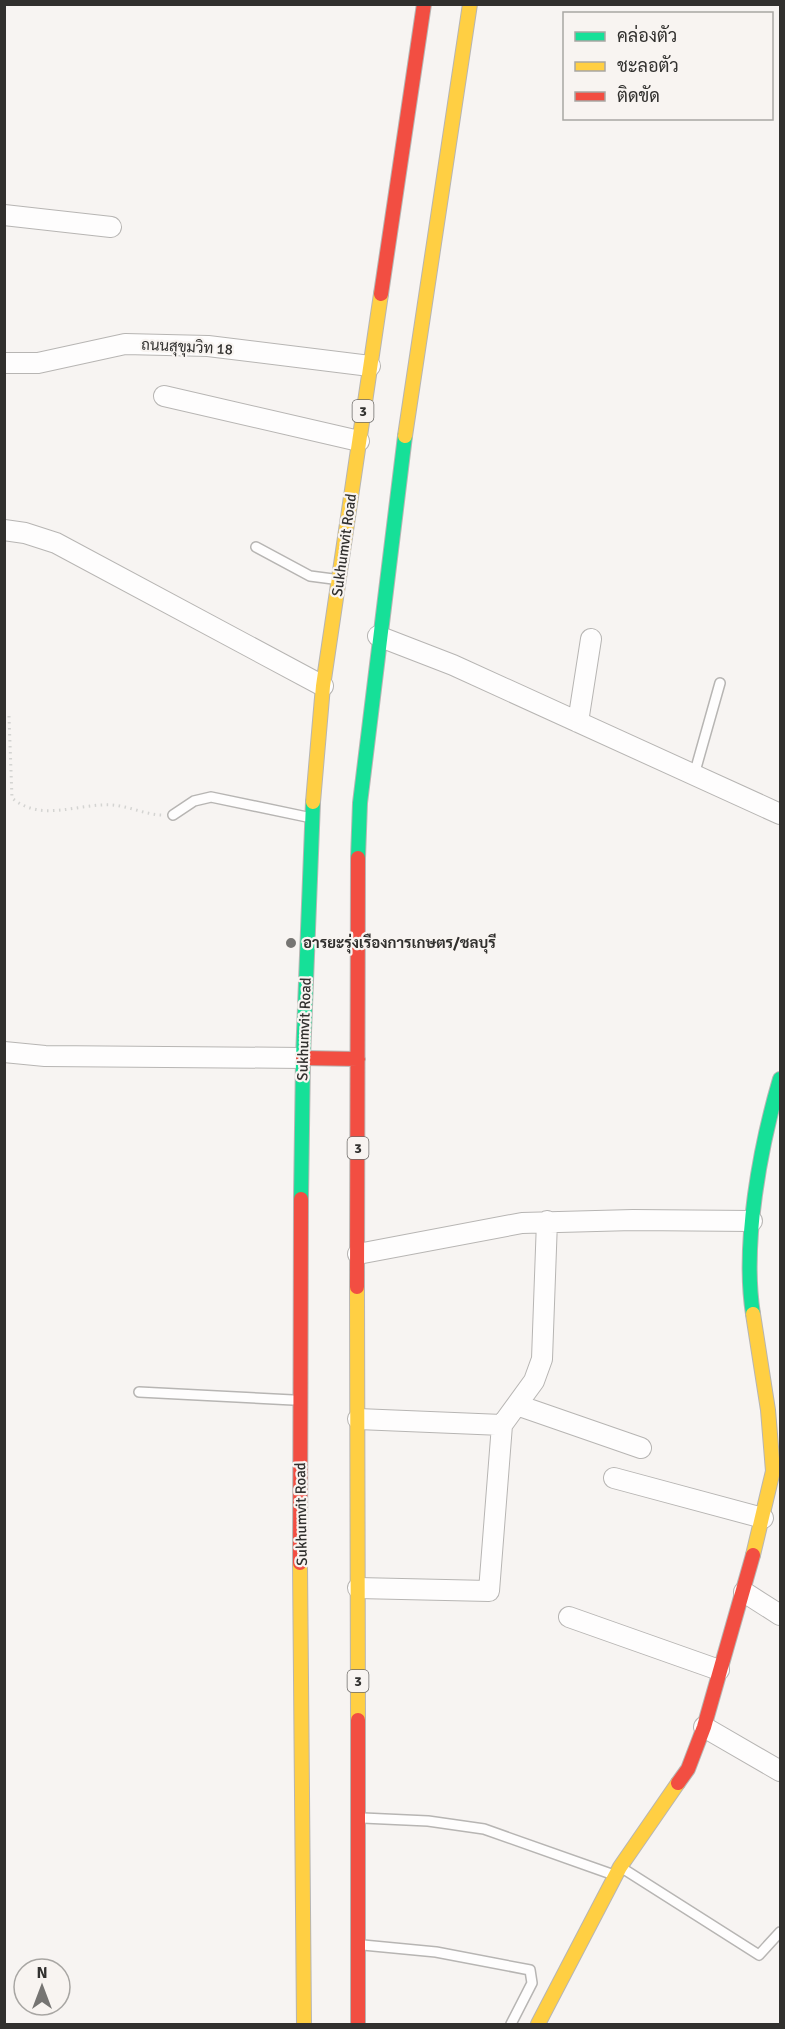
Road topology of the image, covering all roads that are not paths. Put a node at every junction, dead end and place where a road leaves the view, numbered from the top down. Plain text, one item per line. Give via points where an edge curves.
1 (470, 4) edge
2 (423, 5) edge
3 (4, 215) edge
4 (111, 227) dead end
5 (4, 363) edge
6 (370, 366) junction
7 (164, 396) dead end
8 (359, 441) junction
9 (4, 530) edge
10 (256, 547) dead end
11 (338, 579) junction
12 (378, 636) junction
13 (591, 639) dead end
14 (720, 683) dead end
15 (323, 686) junction
16 (578, 722) junction
17 (694, 775) junction
18 (780, 814) edge
19 (173, 815) road end
20 (312, 818) junction
21 (4, 1052) edge
22 (303, 1058) junction
23 (357, 1059) junction
24 (780, 1079) edge
25 (776, 1113) edge
26 (547, 1221) junction
27 (752, 1221) junction
28 (357, 1254) junction
29 (139, 1392) dead end
30 (299, 1400) junction
31 (517, 1405) junction
32 (774, 1409) edge
33 (357, 1419) junction
34 (502, 1425) junction
35 (642, 1448) dead end
36 (777, 1472) edge
37 (614, 1478) dead end
38 (763, 1518) junction
39 (357, 1588) junction
40 (744, 1592) junction
41 (780, 1615) edge
42 (569, 1617) dead end
43 (719, 1670) junction
44 (704, 1727) junction
45 (780, 1771) edge
46 (357, 1818) junction
47 (618, 1871) junction
48 (780, 1932) edge
49 (357, 1945) junction
50 (304, 2025) edge
51 (357, 2025) edge
52 (511, 2025) edge
53 (538, 2025) edge

1 - 12 main road, 3 via 394,504
2 - 6 main road, Sukhumvit Road / 3
3 - 4 street
5 - 6 street, ถนนสุขุมวิท 18 via 38,363 125,344 208,346
6 - 8 main road, Sukhumvit Road / 3
7 - 8 street
8 - 11 main road, Sukhumvit Road / 3
9 - 15 street via 56,543
10 - 11 lane via 310,576
11 - 15 main road, Sukhumvit Road / 3
12 - 16 street
12 - 23 main road, 3 via 360,803
13 - 16 street
14 - 17 lane
15 - 20 main road, Sukhumvit Road / 3
16 - 17 street
17 - 18 street
19 - 20 lane via 194,801 211,797
20 - 22 main road, Sukhumvit Road / 3
21 - 22 street via 45,1056
22 - 23 main road
22 - 30 main road, Sukhumvit Road / 3
23 - 28 main road, 3
24 - 25 main road
25 - 27 main road
26 - 27 street
26 - 28 street via 522,1222
26 - 31 street via 542,1359 534,1381
27 - 32 main road via 748,1291
28 - 33 main road, 3
29 - 30 lane
30 - 50 main road, Sukhumvit Road / 3
31 - 34 street
31 - 35 street
32 - 36 main road
33 - 34 street
33 - 39 main road, 3
34 - 39 street via 489,1592
36 - 38 main road
37 - 38 street
38 - 40 main road
39 - 46 main road, 3
40 - 41 street
40 - 43 main road
42 - 43 street
43 - 44 main road
44 - 45 street
44 - 47 main road via 688,1769
46 - 47 lane via 428,1821 484,1829
46 - 49 main road, 3
47 - 48 lane via 759,1955
47 - 53 main road
49 - 51 main road, 3
49 - 52 lane via 436,1952 530,1970 532,1983

